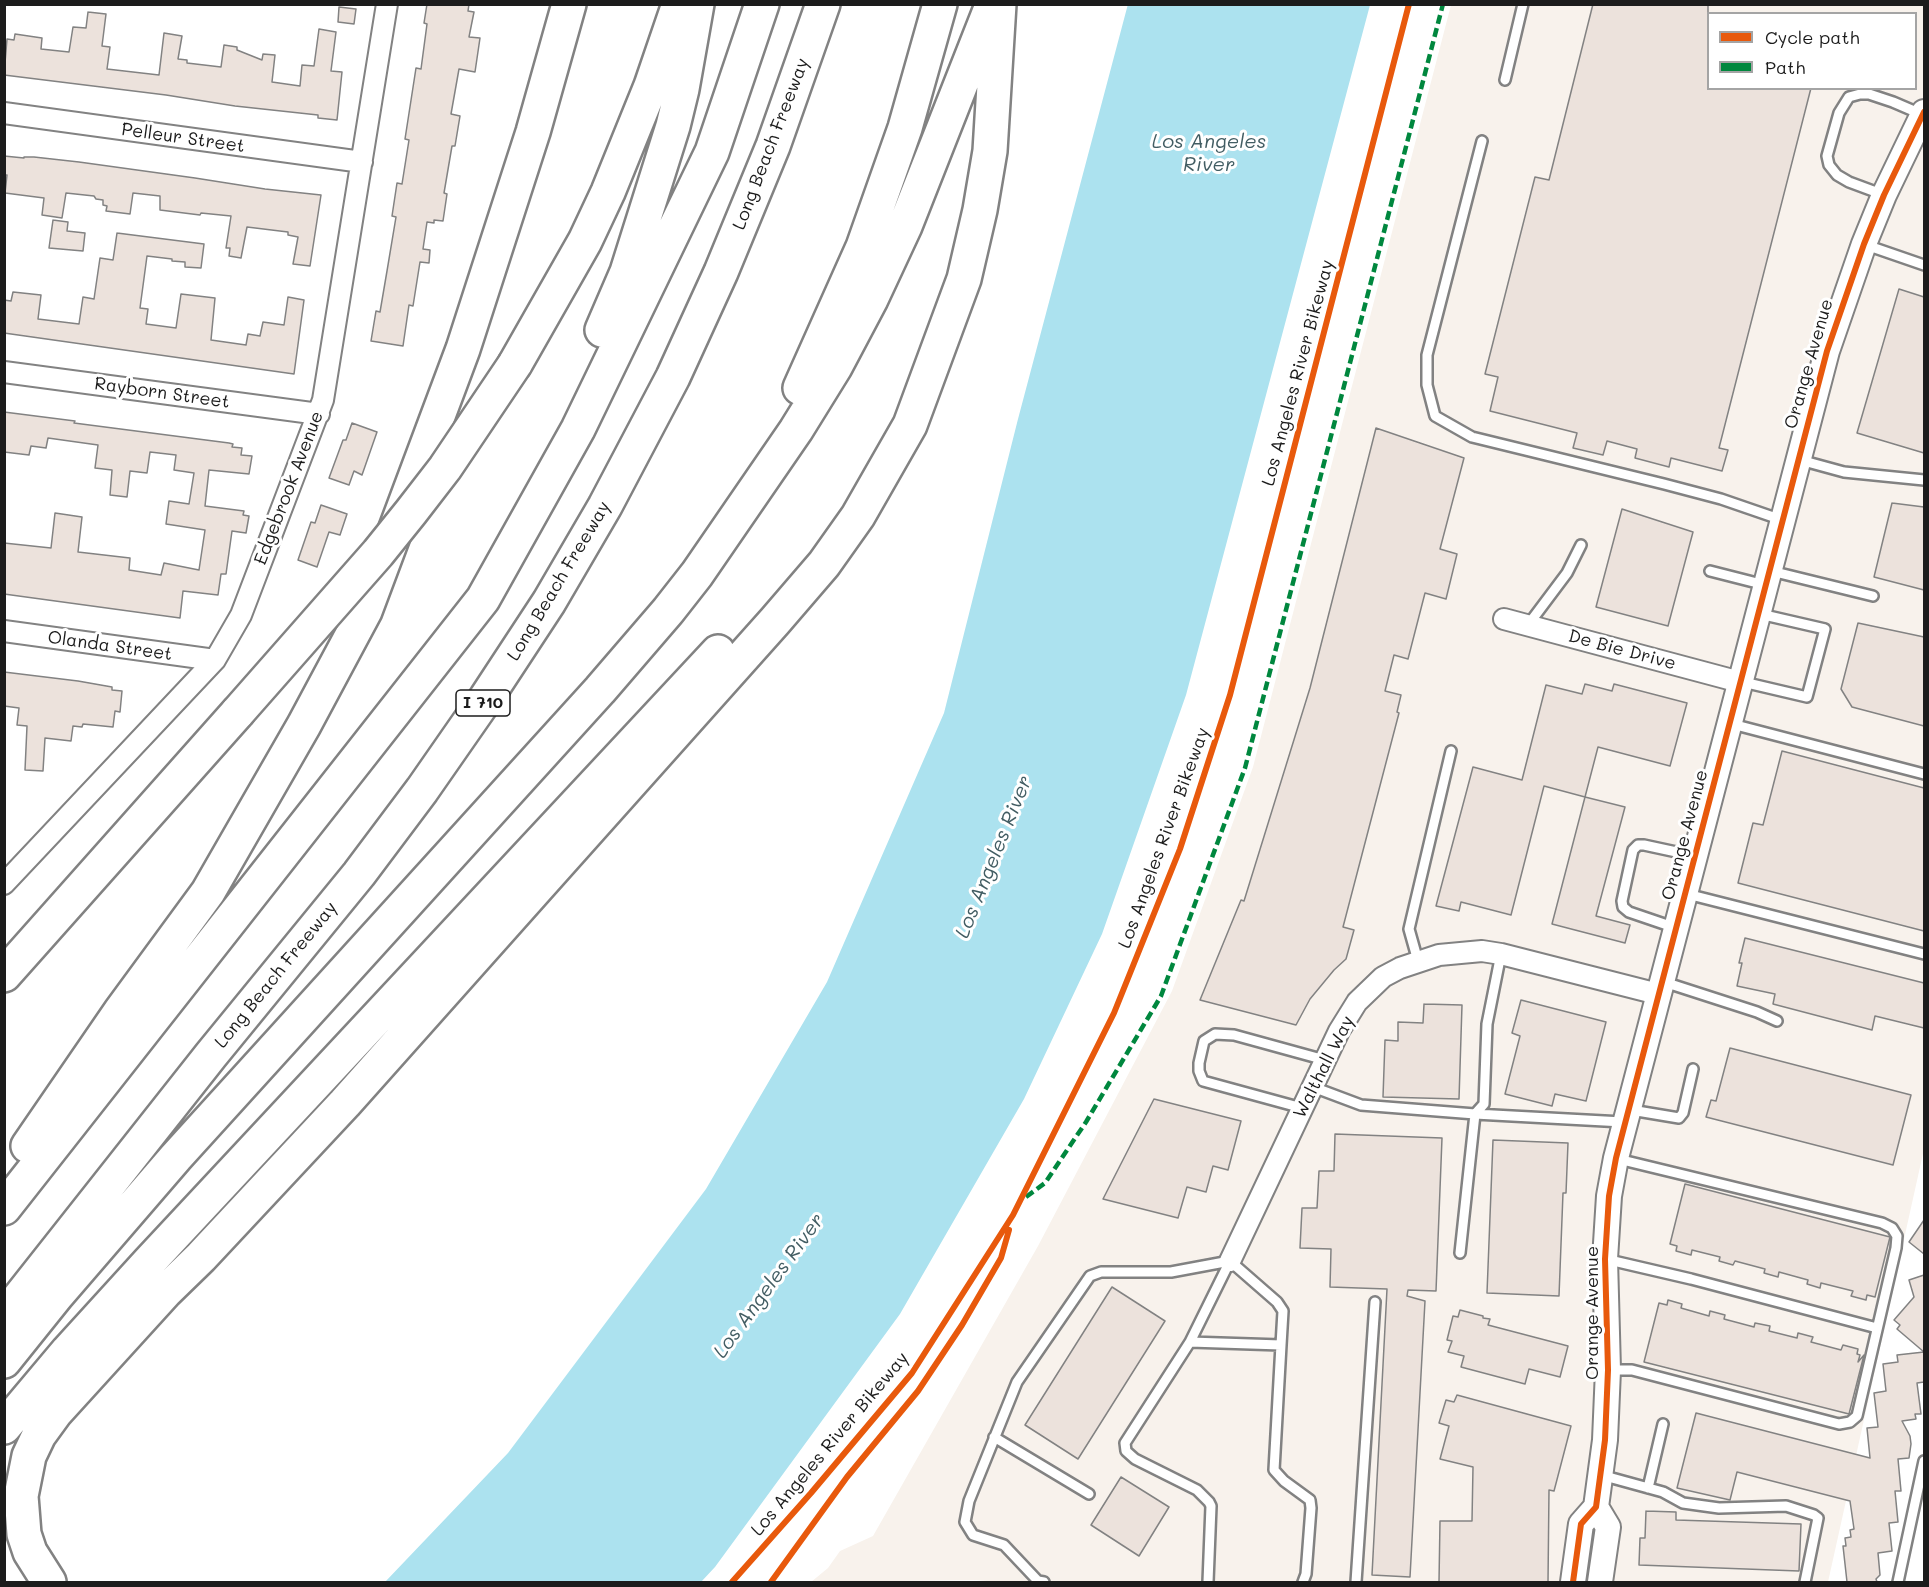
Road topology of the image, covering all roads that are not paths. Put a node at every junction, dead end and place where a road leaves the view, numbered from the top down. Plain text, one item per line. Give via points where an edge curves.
1 (387, 4) edge
2 (569, 4) edge
3 (583, 4) edge
4 (679, 4) edge
5 (697, 4) edge
6 (762, 4) edge
7 (823, 4) edge
8 (940, 4) edge
9 (992, 4) edge
10 (999, 4) edge
11 (1523, 4) edge
12 (1505, 80) dead end
13 (4, 113) edge
14 (1924, 113) edge
15 (533, 132) junction
16 (1482, 141) dead end
17 (362, 162) junction
18 (1884, 195) junction
19 (1864, 244) junction
20 (1924, 266) edge
21 (4, 372) edge
22 (929, 372) junction
23 (319, 414) junction
24 (578, 429) junction
25 (1797, 459) junction
26 (1924, 480) edge
27 (751, 493) junction
28 (1782, 520) junction
29 (1581, 545) dead end
30 (1710, 572) dead end
31 (1767, 578) junction
32 (1873, 596) dead end
33 (1758, 614) junction
34 (1504, 619) dead end
35 (1528, 625) junction
36 (4, 631) edge
37 (215, 660) junction
38 (1740, 682) junction
39 (1730, 723) junction
40 (1451, 751) dead end
41 (1924, 774) edge
42 (1695, 856) junction
43 (4, 884) edge
44 (1685, 893) junction
45 (1676, 928) junction
46 (1501, 954) junction
47 (1924, 954) edge
48 (1418, 961) junction
49 (4, 975) edge
50 (1660, 988) junction
51 (1777, 1022) dead end
52 (1325, 1060) junction
53 (1693, 1069) dead end
54 (1312, 1087) junction
55 (1303, 1108) junction
56 (1475, 1114) junction
57 (1627, 1115) junction
58 (1616, 1158) junction
59 (4, 1180) edge
60 (4, 1208) edge
61 (1460, 1253) dead end
62 (1605, 1259) junction
63 (1230, 1261) junction
64 (1375, 1302) dead end
65 (4, 1317) edge
66 (1877, 1328) junction
67 (1190, 1342) junction
68 (1281, 1345) junction
69 (4, 1361) edge
70 (1608, 1370) junction
71 (1663, 1424) dead end
72 (4, 1427) edge
73 (994, 1437) junction
74 (1924, 1461) edge
75 (1601, 1475) junction
76 (1648, 1488) junction
77 (1089, 1494) dead end
78 (1596, 1507) junction
79 (49, 1582) edge
80 (1044, 1582) edge
81 (1208, 1582) edge
82 (1304, 1582) edge
83 (1356, 1582) edge
84 (1573, 1582) edge
85 (1600, 1582) edge
86 (1805, 1582) edge
87 (1898, 1582) edge

1 - 17 street, Edgebrook Avenue
2 - 15 highway
3 - 15 highway
4 - 49 highway, bridge via 651,86 585,241 515,364 445,468 378,553
5 - 24 highway via 674,126 627,272 598,339
6 - 24 highway via 712,152
7 - 65 highway, Long Beach Freeway / I 710 via 774,146 673,377 549,602 467,726 359,874
8 - 27 highway via 905,128 863,247
9 - 27 highway via 905,226 871,299 796,430
10 - 22 highway via 990,151 980,210 964,279
11 - 12 lane
13 - 17 street, Pelleur Street
14 - 18 street, Orange Avenue
14 - 18 lane via 1869,94 1845,100 1827,156 1829,165 1837,175
15 - 59 highway via 463,349 365,611 208,892
16 - 28 lane via 1427,356 1427,385 1435,416 1472,436 1664,484
17 - 23 street, Edgebrook Avenue
18 - 19 street, Orange Avenue
19 - 20 lane
19 - 25 street, Orange Avenue via 1827,351
21 - 23 street, Rayborn Street
22 - 72 highway via 805,555 768,599 141,1270
22 - 79 highway via 910,425 858,516 810,580 345,1103 166,1291 39,1435 29,1456 21,1514 30,1552
23 - 37 street, Edgebrook Avenue via 241,615
24 - 60 highway via 483,599
25 - 26 lane via 1845,472
25 - 28 street, Orange Avenue
27 - 69 highway via 697,574 608,681 176,1157
28 - 31 street, Orange Avenue
29 - 35 lane via 1567,573
30 - 31 lane
31 - 32 lane
31 - 33 street, Orange Avenue
33 - 38 street, Orange Avenue
33 - 38 lane via 1825,629 1807,697
34 - 35 street, De Bie Drive
35 - 38 street, De Bie Drive
36 - 37 street, Olanda Street
37 - 43 street, Edgebrook Avenue
38 - 39 street, Orange Avenue
39 - 41 lane
39 - 42 street, Orange Avenue
40 - 48 lane via 1409,929
42 - 44 street, Orange Avenue
42 - 45 lane via 1644,845 1633,850 1623,907
44 - 45 street, Orange Avenue
44 - 47 lane
45 - 50 street, Orange Avenue
46 - 48 street, Walthall Way via 1463,952
46 - 50 street, Walthall Way
46 - 56 lane via 1487,1024 1484,1104
48 - 52 street, Walthall Way via 1383,977 1364,995
50 - 51 lane via 1757,1012
50 - 57 street, Orange Avenue
52 - 54 street, Walthall Way
52 - 55 lane via 1234,1035 1215,1034 1204,1041 1199,1063 1203,1081
53 - 57 lane via 1679,1118
54 - 55 street, Walthall Way
54 - 56 lane via 1361,1105
55 - 63 street, Walthall Way
56 - 57 lane
56 - 61 lane
57 - 58 street, Orange Avenue
58 - 62 street, Orange Avenue
58 - 66 lane via 1892,1228 1897,1236 1896,1248
62 - 66 lane
62 - 70 street, Orange Avenue
63 - 67 lane
63 - 68 lane via 1283,1311
63 - 73 lane via 1171,1272 1101,1272 1090,1276 1017,1382
64 - 83 lane
66 - 70 lane via 1857,1416 1839,1424 1632,1370
67 - 68 lane
67 - 81 lane via 1125,1443 1126,1451 1135,1459 1197,1490 1209,1502
68 - 82 lane via 1274,1470 1310,1500
70 - 75 street, Orange Avenue
71 - 76 lane
73 - 77 lane
73 - 80 lane via 964,1522 973,1535 1004,1545 1038,1581
74 - 87 lane
75 - 76 lane
75 - 78 street, Orange Avenue
76 - 86 lane via 1683,1503 1719,1508 1786,1506 1814,1515 1818,1518
78 - 84 street, Orange Avenue via 1581,1524
78 - 85 street via 1608,1527

